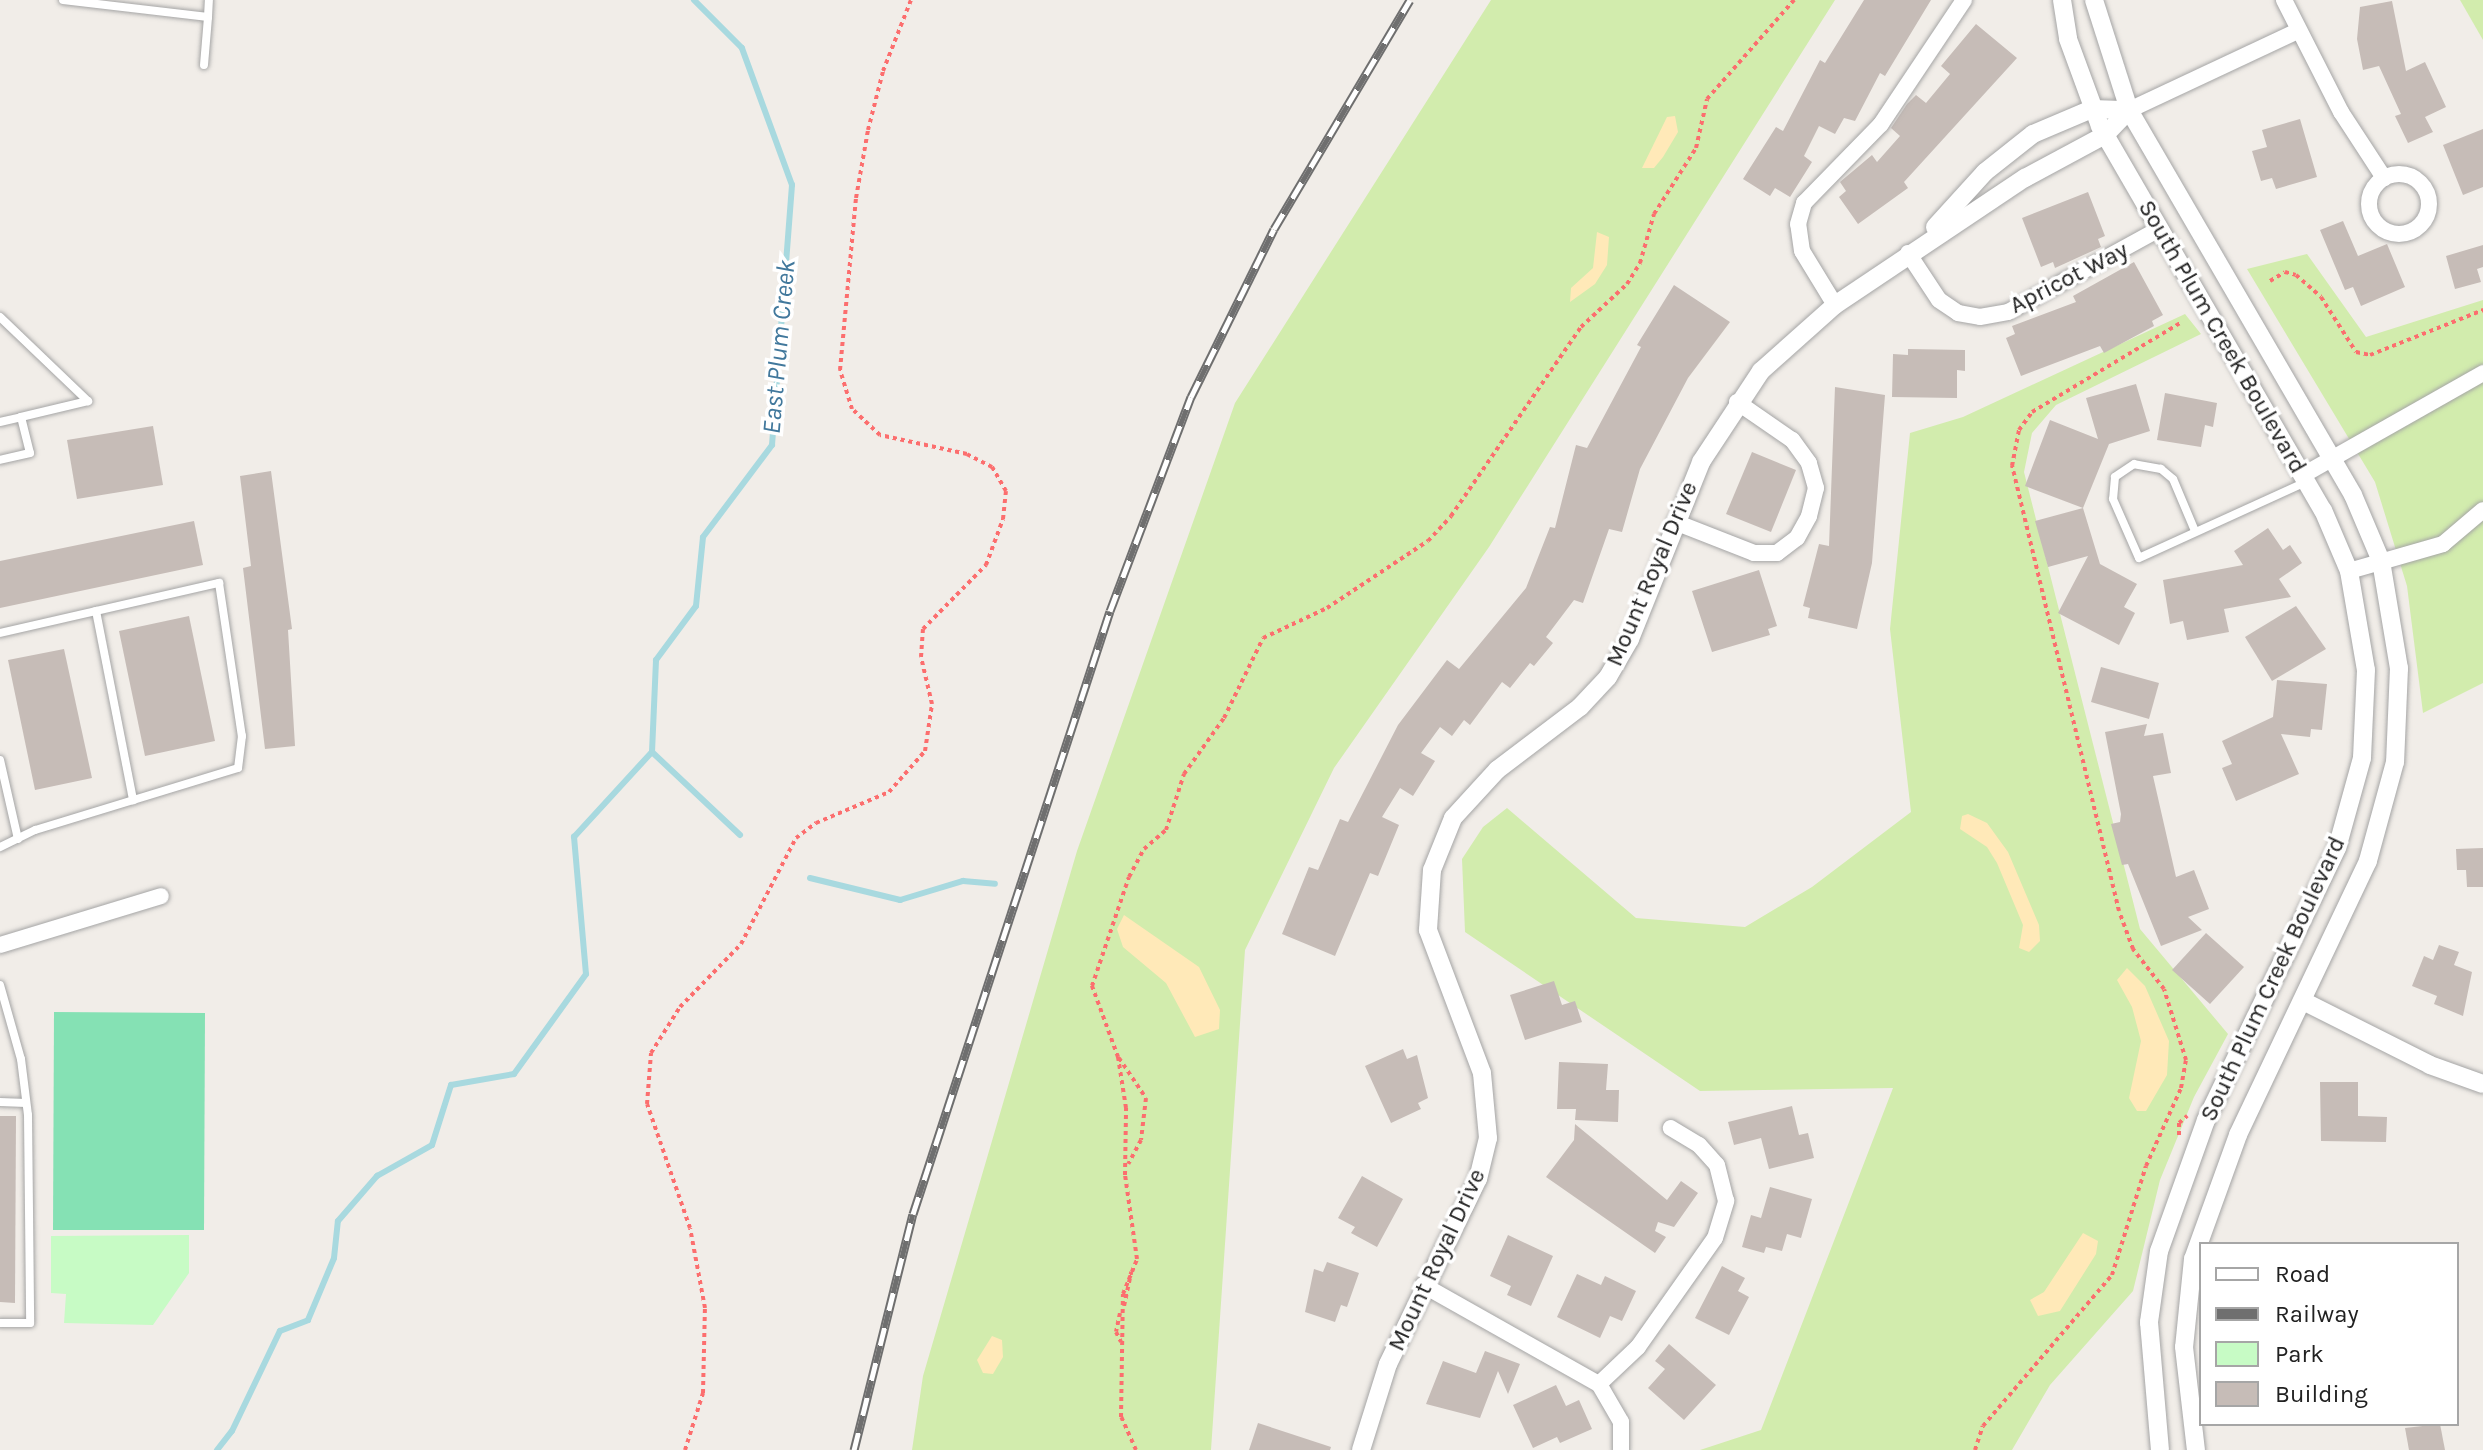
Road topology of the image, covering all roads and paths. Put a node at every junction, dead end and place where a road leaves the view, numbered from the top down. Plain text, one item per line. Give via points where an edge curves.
1 (63, 0) edge
2 (209, 0) edge
3 (911, 0) edge
4 (1794, 0) edge
5 (1964, 0) edge
6 (2062, 0) edge
7 (2094, 0) edge
8 (2284, 0) edge
9 (208, 17) junction
10 (2298, 31) junction
11 (204, 65) dead end
12 (2092, 109) junction
13 (2129, 110) junction
14 (2105, 135) junction
15 (2384, 178) dead end
16 (2159, 229) junction
17 (1908, 253) junction
18 (2270, 281) dead end
19 (1835, 305) junction
20 (2483, 310) edge
21 (0, 317) edge
22 (2182, 322) dead end
23 (2483, 373) edge
24 (1737, 402) junction
25 (21, 417) junction
26 (0, 422) edge
27 (2332, 459) junction
28 (0, 460) edge
29 (2305, 478) junction
30 (2483, 510) edge
31 (1675, 522) junction
32 (2195, 531) junction
33 (2381, 561) junction
34 (2349, 571) junction
35 (96, 611) junction
36 (0, 633) edge
37 (0, 760) edge
38 (133, 800) junction
39 (18, 839) junction
40 (0, 847) edge
41 (161, 896) dead end
42 (0, 945) edge
43 (0, 985) edge
44 (2303, 1001) junction
45 (1118, 1057) junction
46 (2483, 1084) edge
47 (0, 1102) edge
48 (26, 1103) junction
49 (2190, 1114) dead end
50 (1671, 1128) dead end
51 (2180, 1142) dead end
52 (1126, 1166) junction
53 (1423, 1285) junction
54 (0, 1323) edge
55 (1599, 1384) junction
56 (685, 1450) edge
57 (1136, 1450) edge
58 (1361, 1450) edge
59 (1621, 1450) edge
60 (1975, 1450) edge
61 (2160, 1450) edge
62 (2196, 1450) edge

1 - 9 lane
2 - 9 lane
3 - 56 path via 883,71 868,130 856,198 840,370 852,409 880,435 967,454 992,467 1006,491 1003,519 986,565 923,629 921,657 932,704 931,732 918,762 889,792 816,823 796,838 741,944 680,1007 651,1053 647,1104 690,1228 705,1308 703,1393
4 - 45 path via 1707,99 1696,148 1654,214 1640,263 1627,284 1581,327 1451,516 1428,541 1327,608 1263,638 1254,651 1224,718 1184,774 1166,830 1144,849 1132,870 1097,962 1094,998
5 - 19 street via 1881,124 1804,203 1798,224 1802,251
6 - 12 street, South Plum Creek Boulevard via 2068,39
7 - 13 street, South Plum Creek Boulevard
8 - 10 street
9 - 11 lane
10 - 13 street
10 - 15 street
12 - 13 street, Mount Royal Drive
12 - 14 street, South Plum Creek Boulevard
12 - 17 street, Mount Royal Drive via 2010,149
13 - 14 street, Mount Royal Drive
13 - 27 street, South Plum Creek Boulevard
14 - 16 street, South Plum Creek Boulevard
14 - 17 street, Mount Royal Drive via 2025,178
16 - 17 street, Apricot Way via 2008,312 1980,317 1958,313 1939,300
16 - 29 street, South Plum Creek Boulevard
17 - 19 street, Mount Royal Drive
18 - 20 path via 2285,272 2296,275 2321,297 2356,352 2370,355
19 - 24 street, Mount Royal Drive via 1778,354
21 - 25 lane via 88,401
22 - 60 path via 2032,412 2019,430 2012,466 2119,911 2133,949 2164,989 2186,1060 2181,1088 2146,1166 2112,1275 1983,1426
23 - 27 street
24 - 31 street, Mount Royal Drive via 1701,462
24 - 31 street via 1792,440 1809,463 1816,488 1809,516 1797,538 1777,553 1754,553
25 - 26 lane
25 - 28 lane via 30,453
27 - 29 street
27 - 33 street, South Plum Creek Boulevard
29 - 32 lane
29 - 34 street, South Plum Creek Boulevard
30 - 33 street via 2443,544
31 - 53 street, Mount Royal Drive via 1630,639 1608,677 1594,695 1480,785 1453,818 1437,852 1428,930 1482,1073 1489,1122 1478,1179
32 - 32 lane via 2139,558 2113,499 2115,477 2134,464 2161,469 2173,479
33 - 34 street
33 - 44 street, South Plum Creek Boulevard via 2399,668 2391,784 2368,861
34 - 61 street, South Plum Creek Boulevard via 2363,640 2367,696 2357,787 2337,848 2206,1120 2167,1223 2149,1322
35 - 36 lane
35 - 38 lane
35 - 38 lane via 219,583 242,736 238,768
37 - 39 lane
38 - 39 lane
39 - 40 lane
41 - 42 street
43 - 48 lane via 21,1059
44 - 46 street via 2430,1065
44 - 62 street, South Plum Creek Boulevard via 2225,1164 2193,1259 2184,1323
45 - 52 path
45 - 52 path via 1146,1098 1141,1140
47 - 48 lane
48 - 54 lane via 30,1323
49 - 51 path via 2179,1123
50 - 55 street via 1699,1145 1717,1165 1726,1201 1715,1238 1638,1347
52 - 57 path via 1137,1248 1122,1310 1121,1417
53 - 55 street
53 - 58 street, Mount Royal Drive via 1388,1364
55 - 59 street via 1621,1422

